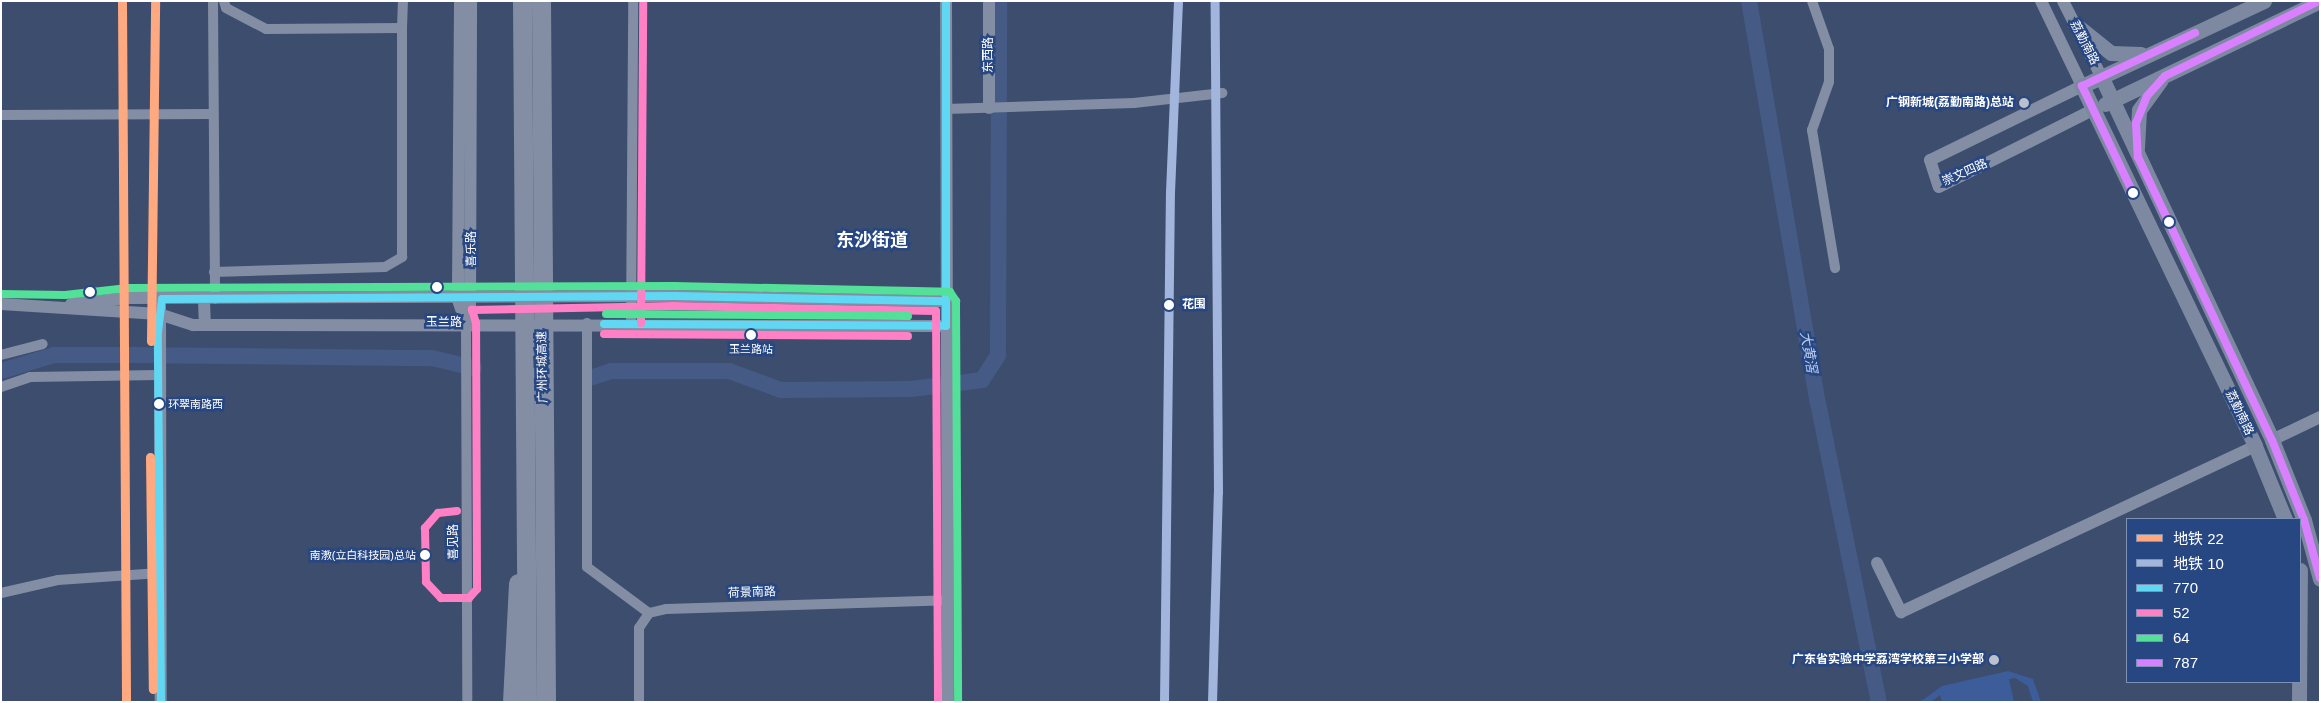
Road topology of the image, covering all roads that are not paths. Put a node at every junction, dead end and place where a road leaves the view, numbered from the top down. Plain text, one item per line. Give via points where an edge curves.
1 (213, 1) edge
2 (224, 1) edge
3 (402, 1) edge
4 (460, 1) edge
5 (471, 1) edge
6 (522, 1) edge
7 (541, 1) edge
8 (633, 1) edge
9 (946, 1) edge
10 (989, 1) edge
11 (1812, 1) edge
12 (2041, 1) edge
13 (2063, 1) edge
14 (2264, 1) edge
15 (2320, 1) edge
16 (2075, 24) junction
17 (402, 28) junction
18 (2180, 40) junction
19 (2154, 51) junction
20 (2191, 63) junction
21 (2101, 76) junction
22 (2165, 76) junction
23 (2082, 86) junction
24 (1222, 93) dead end
25 (2113, 100) junction
26 (989, 108) junction
27 (946, 109) junction
28 (2093, 110) junction
29 (212, 114) junction
30 (1, 116) edge
31 (2138, 157) junction
32 (1835, 268) dead end
33 (214, 272) junction
34 (630, 298) junction
35 (162, 299) junction
36 (209, 299) junction
37 (458, 300) junction
38 (472, 300) junction
39 (946, 301) junction
40 (1, 304) edge
41 (65, 305) junction
42 (159, 314) junction
43 (466, 323) junction
44 (587, 324) junction
45 (631, 324) junction
46 (205, 325) junction
47 (946, 326) junction
48 (43, 344) dead end
49 (1, 355) edge
50 (159, 373) junction
51 (1, 387) edge
52 (2320, 417) edge
53 (2272, 440) junction
54 (2255, 446) junction
55 (526, 452) junction
56 (2285, 518) edge
57 (1877, 562) dead end
58 (160, 573) junction
59 (2320, 579) edge
60 (2301, 590) edge
61 (1, 593) edge
62 (948, 600) junction
63 (649, 613) junction
64 (2301, 666) edge
65 (2300, 683) edge
66 (160, 702) edge
67 (467, 702) edge
68 (512, 702) edge
69 (527, 702) edge
70 (547, 702) edge
71 (640, 702) edge
72 (948, 702) edge
73 (2299, 702) edge

1 - 29 street
2 - 17 street via 226,8 266,29
3 - 17 street
4 - 37 street, 喜乐路
5 - 38 street, 喜乐路
6 - 55 highway, 广州环城高速, bridge
7 - 70 highway, 广州环城高速, bridge
8 - 34 street
9 - 27 street
10 - 26 street, 东西路
11 - 32 street via 1829,48 1829,82 1812,130
12 - 23 street, 荔勤南路
13 - 16 street, 荔勤南路
14 - 18 main road, 崇文四路
15 - 20 main road, 崇文四路
16 - 19 main road via 2111,53
16 - 21 street, 荔勤南路
17 - 33 street via 406,246 402,257 385,267
18 - 19 main road, 崇文四路
18 - 20 main road via 2183,57
19 - 21 main road, 崇文四路
20 - 22 main road, 崇文四路
21 - 23 main road, 崇文四路
21 - 25 main road, 荔勤南路
22 - 25 main road, 崇文四路
22 - 31 main road via 2139,110
23 - 28 main road, 荔勤南路
23 - 28 street, 崇文四路 via 1930,160 1939,187
24 - 26 street
25 - 28 main road, 崇文四路
25 - 31 main road, 荔勤南路
26 - 27 street
27 - 39 street
28 - 54 main road, 荔勤南路
29 - 30 street
29 - 33 street
31 - 53 main road, 荔勤南路
33 - 36 street
34 - 38 street, 玉兰路
34 - 39 street, 玉兰路
34 - 45 street
35 - 36 street, 玉兰路
35 - 41 street, 玉兰路 via 93,300
35 - 42 street
36 - 37 street, 玉兰路
36 - 46 street
37 - 38 street, 玉兰路
37 - 43 street, 喜乐路
38 - 43 street, 喜乐路
39 - 47 street
40 - 41 street, 玉兰路
41 - 42 street, 玉兰路
42 - 46 street, 玉兰路 via 180,324
42 - 50 street
43 - 44 street, 玉兰路
43 - 46 street, 玉兰路
43 - 67 street, 喜见路
44 - 45 street, 玉兰路
44 - 63 street via 587,567
45 - 47 street, 玉兰路
47 - 62 street
48 - 49 street
50 - 51 street via 30,377
50 - 58 street
52 - 53 street
53 - 59 main road, 荔勤南路 via 2304,520
54 - 56 main road, 荔勤南路
54 - 57 street via 1901,612
55 - 68 highway, bridge
55 - 69 highway, 广州环城高速, bridge
58 - 61 street via 58,580
58 - 66 street
60 - 64 main road
62 - 63 street, 荷景南路 via 666,608
62 - 72 street
63 - 71 street via 639,628
65 - 73 main road

